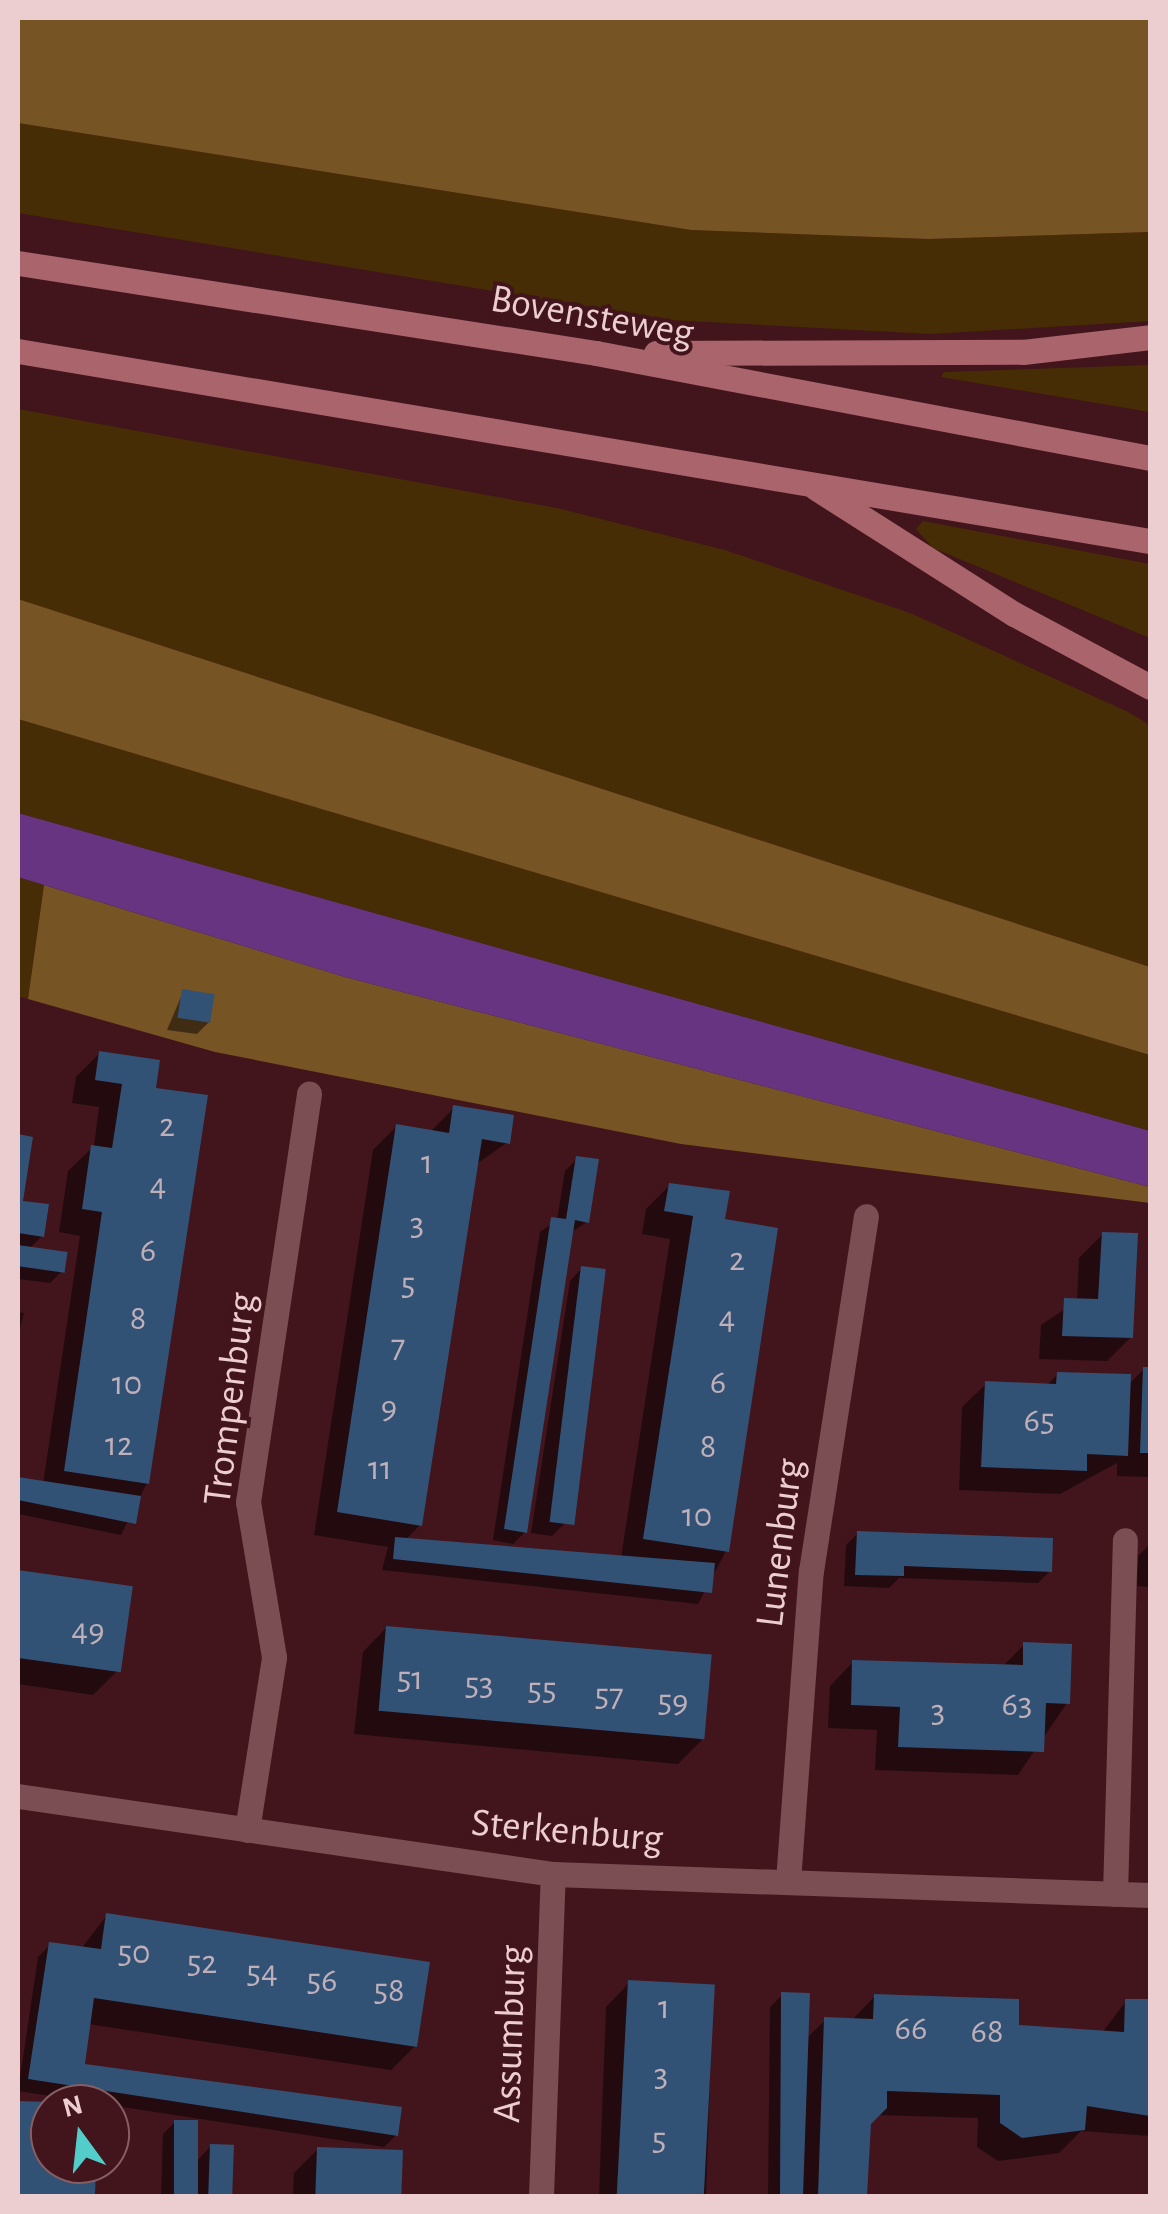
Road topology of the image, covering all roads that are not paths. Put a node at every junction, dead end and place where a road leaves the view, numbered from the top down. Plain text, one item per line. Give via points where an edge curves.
1 (18, 263) edge
2 (1150, 337) edge
3 (18, 351) edge
4 (596, 353) junction
5 (1150, 458) edge
6 (803, 480) junction
7 (1150, 540) edge
8 (1150, 687) edge
9 (309, 1094) dead end
10 (866, 1216) dead end
11 (1125, 1540) dead end
12 (18, 1796) edge
13 (247, 1830) junction
14 (553, 1874) junction
15 (788, 1882) junction
16 (1114, 1894) junction
17 (1150, 1895) edge
18 (541, 2196) edge

1 - 4 main road, Bovensteweg
2 - 4 main road via 1023,352
3 - 6 main road
4 - 5 main road, Bovensteweg
6 - 7 main road
6 - 8 main road via 1014,614
9 - 13 street, Trompenburg via 248,1502 274,1656
10 - 15 street, Lunenburg via 810,1571
11 - 16 street
12 - 13 street, Sterkenburg
13 - 14 street, Sterkenburg
14 - 15 street, Sterkenburg
14 - 18 street, Assumburg
15 - 16 street, Sterkenburg
16 - 17 street, Sterkenburg

